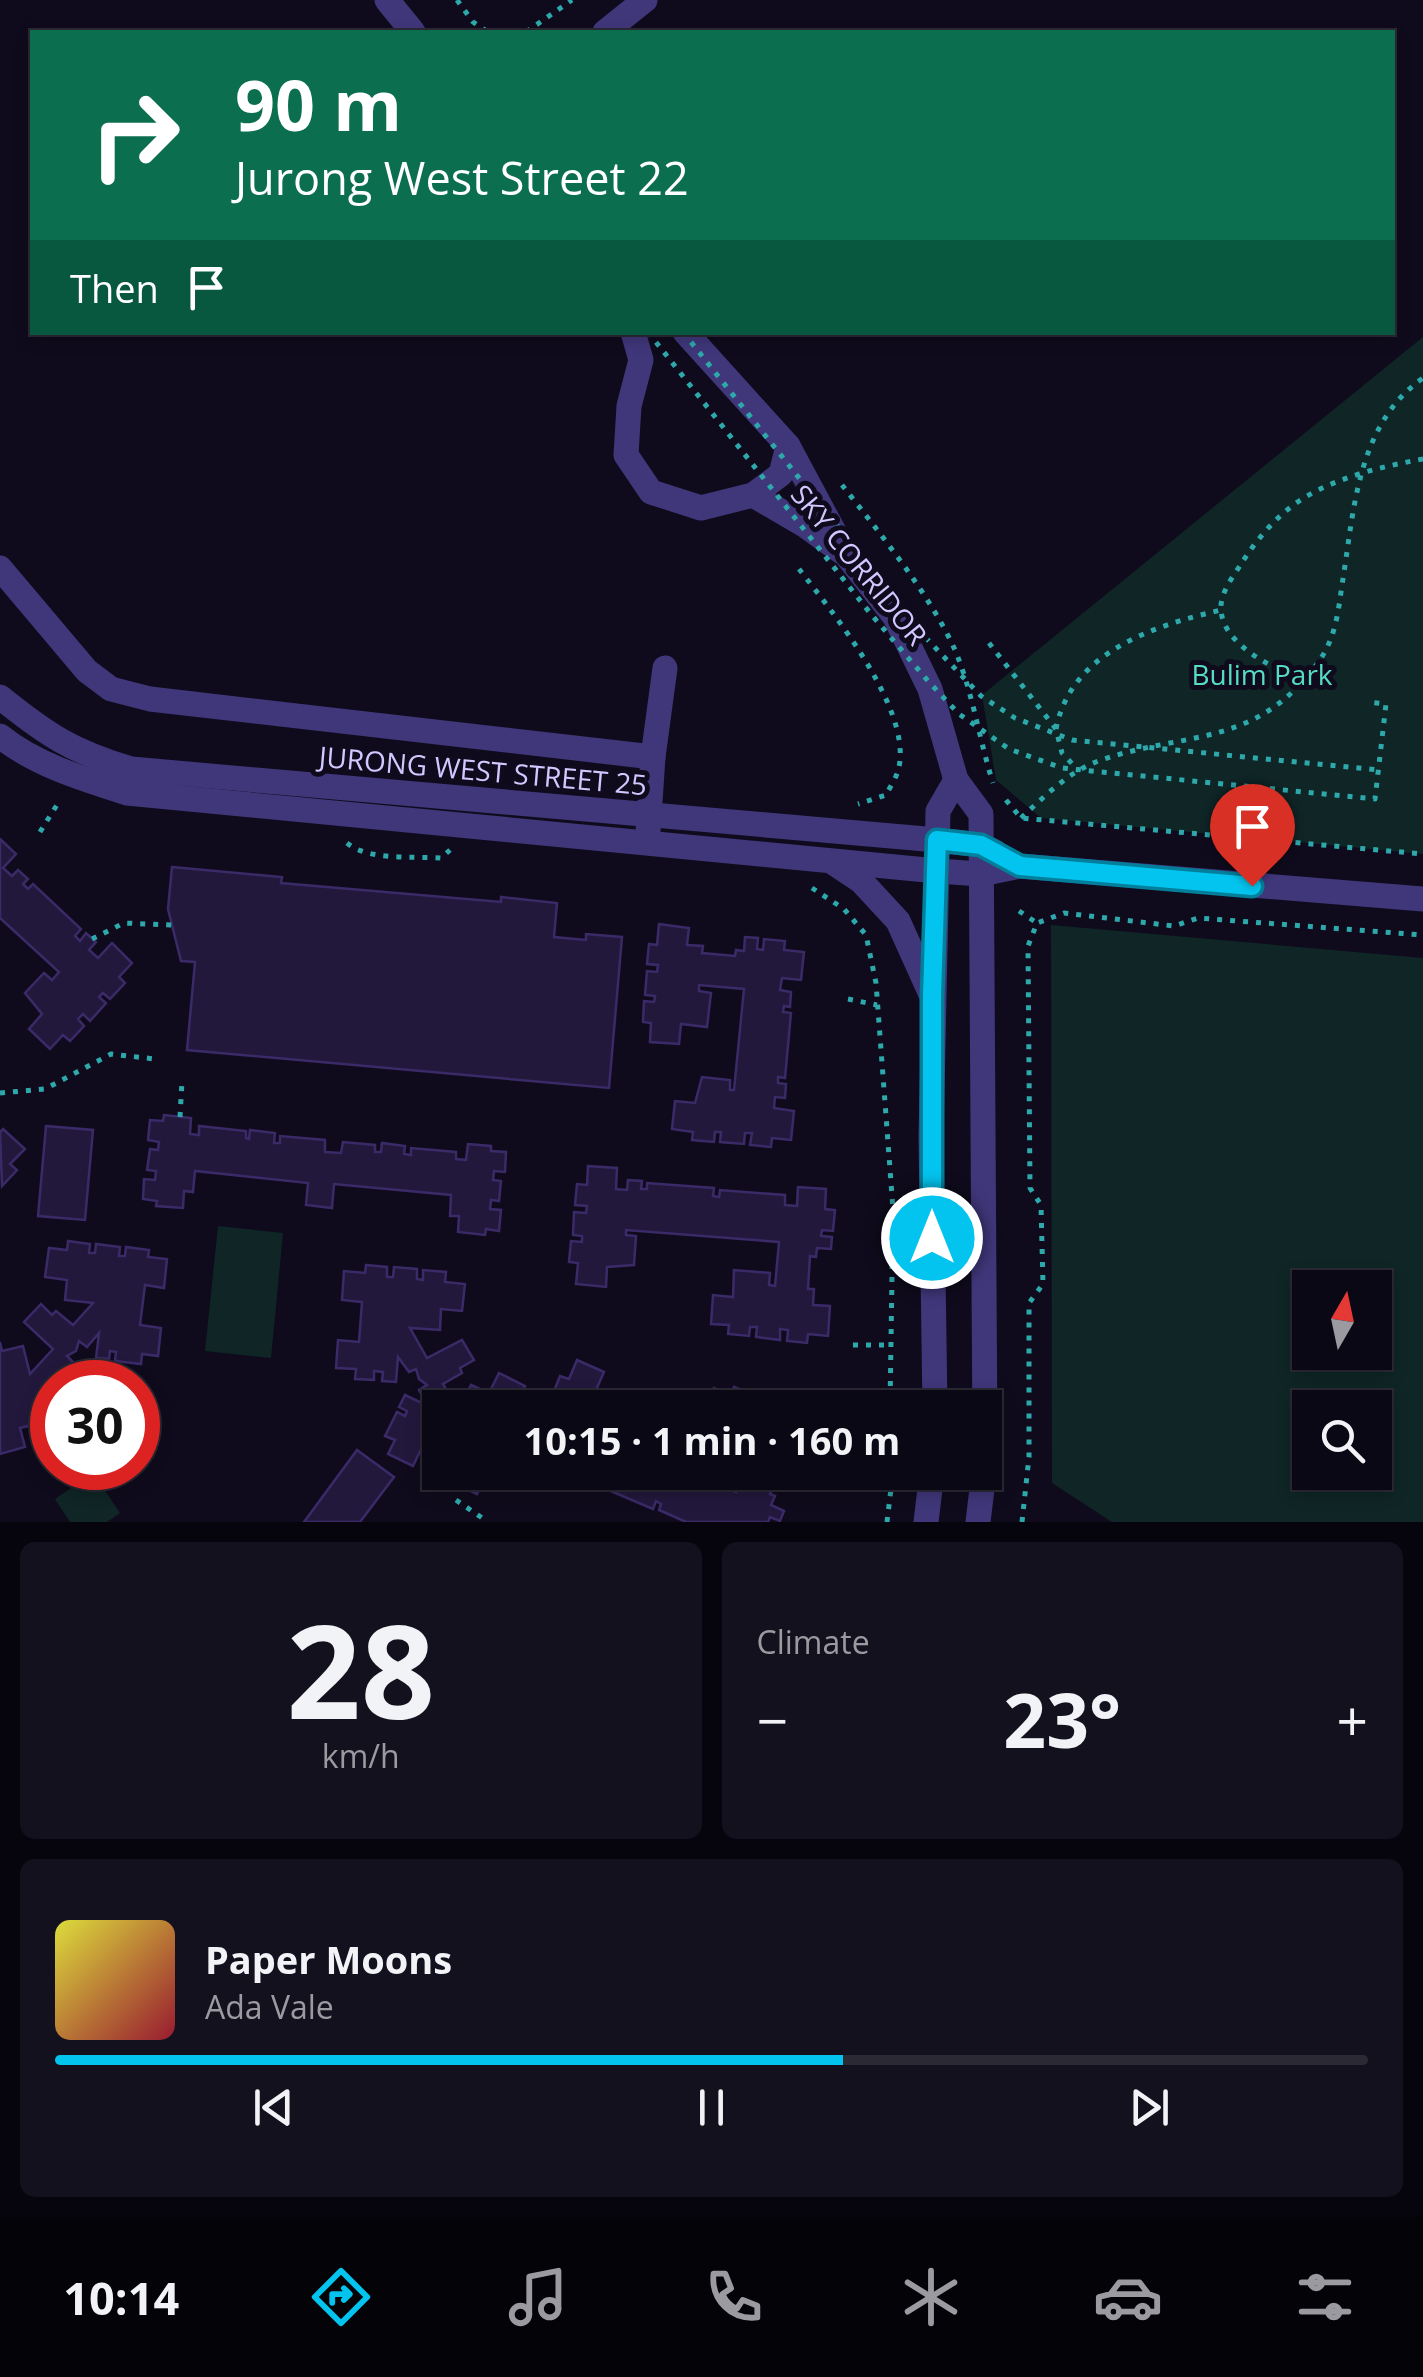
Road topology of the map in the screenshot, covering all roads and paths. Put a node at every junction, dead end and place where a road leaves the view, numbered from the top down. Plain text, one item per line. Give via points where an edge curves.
1 (387, 0) edge
2 (457, 0) edge
3 (572, 0) edge
4 (645, 0) edge
5 (411, 30) edge
6 (485, 30) edge
7 (529, 30) edge
8 (608, 30) edge
9 (634, 335) edge
10 (650, 335) edge
11 (686, 335) edge
12 (687, 335) edge
13 (1423, 378) edge
14 (788, 446) junction
15 (1423, 459) edge
16 (1360, 474) junction
17 (754, 496) junction
18 (847, 556) junction
19 (0, 568) edge
20 (1220, 610) junction
21 (989, 643) dead end
22 (666, 668) dead end
23 (1303, 680) junction
24 (0, 698) edge
25 (1368, 702) dead end
26 (1056, 729) junction
27 (0, 736) edge
28 (653, 757) junction
29 (1379, 770) junction
30 (1079, 771) junction
31 (956, 780) junction
32 (45, 792) dead end
33 (886, 795) dead end
34 (60, 800) junction
35 (76, 805) dead end
36 (893, 807) dead end
37 (648, 829) junction
38 (40, 832) dead end
39 (342, 838) dead end
40 (937, 840) junction
41 (981, 845) junction
42 (451, 848) dead end
43 (1423, 854) edge
44 (827, 858) junction
45 (1020, 866) junction
46 (937, 870) junction
47 (981, 874) junction
48 (809, 886) dead end
49 (1423, 899) edge
50 (1019, 911) dead end
51 (1037, 924) junction
52 (172, 925) dead end
53 (1423, 936) edge
54 (92, 939) dead end
55 (932, 996) junction
56 (848, 999) dead end
57 (877, 1005) junction
58 (155, 1059) dead end
59 (182, 1081) dead end
60 (0, 1094) edge
61 (180, 1117) dead end
62 (853, 1345) dead end
63 (892, 1345) junction
64 (891, 1390) edge
65 (935, 1390) edge
66 (985, 1390) edge
67 (891, 1490) edge
68 (930, 1490) edge
69 (982, 1490) edge
70 (456, 1500) dead end
71 (488, 1522) edge
72 (887, 1522) edge
73 (926, 1522) edge
74 (978, 1522) edge
75 (1022, 1522) edge

1 - 5 street
2 - 6 path
3 - 7 path
4 - 8 street
9 - 17 street via 641,360 628,406 626,455 651,492 701,508
10 - 29 path, SKY CORRIDOR, bridge via 916,668 959,714 1009,749 1062,768 1375,799
11 - 29 path, SKY CORRIDOR, bridge via 948,663 1015,718 1072,740
12 - 14 street
13 - 16 path via 1380,428
14 - 17 street via 781,474
14 - 18 street
15 - 16 path
16 - 20 path via 1282,514 1256,540
16 - 23 path via 1336,622 1329,645
17 - 18 street
18 - 31 street via 895,617 930,689
19 - 28 street via 87,671 111,689
20 - 23 path via 1254,656
20 - 26 path via 1128,640 1099,658 1077,678
21 - 26 path
22 - 28 street
23 - 30 path via 1291,697 1243,724 1200,740 1099,760
24 - 37 street, JURONG WEST STREET 25 via 55,740 131,768
25 - 29 path, bridge via 1386,704
26 - 30 path via 1062,753
27 - 37 street, JURONG WEST STREET 25 via 32,757 126,793
28 - 37 street
30 - 43 path via 1021,818
31 - 40 street via 938,811
31 - 41 street via 980,814
32 - 34 path
33 - 36 path
34 - 35 path
34 - 38 path
37 - 40 street, JURONG WEST STREET 25
37 - 44 street, JURONG WEST STREET 25
39 - 42 path via 354,850 374,853 441,858
40 - 41 street, JURONG WEST STREET 25
40 - 46 street
41 - 45 street
41 - 47 street
44 - 46 street, JURONG WEST STREET 25
44 - 55 street via 861,881 898,921
45 - 47 street, JURONG WEST STREET 25
45 - 49 street
46 - 47 street, JURONG WEST STREET 25
46 - 55 street
47 - 66 street
48 - 57 path via 844,909 866,935
50 - 51 path
51 - 53 path via 1064,913 1174,926 1198,918
51 - 75 path via 1028,946 1030,1188 1041,1206 1043,1284 1029,1303
52 - 54 path via 124,923
55 - 65 street
56 - 57 path
57 - 63 path via 893,1208
58 - 60 path via 111,1054 45,1088
59 - 61 path
62 - 63 path
63 - 64 path
67 - 72 path
68 - 73 street
69 - 74 street
70 - 71 path

